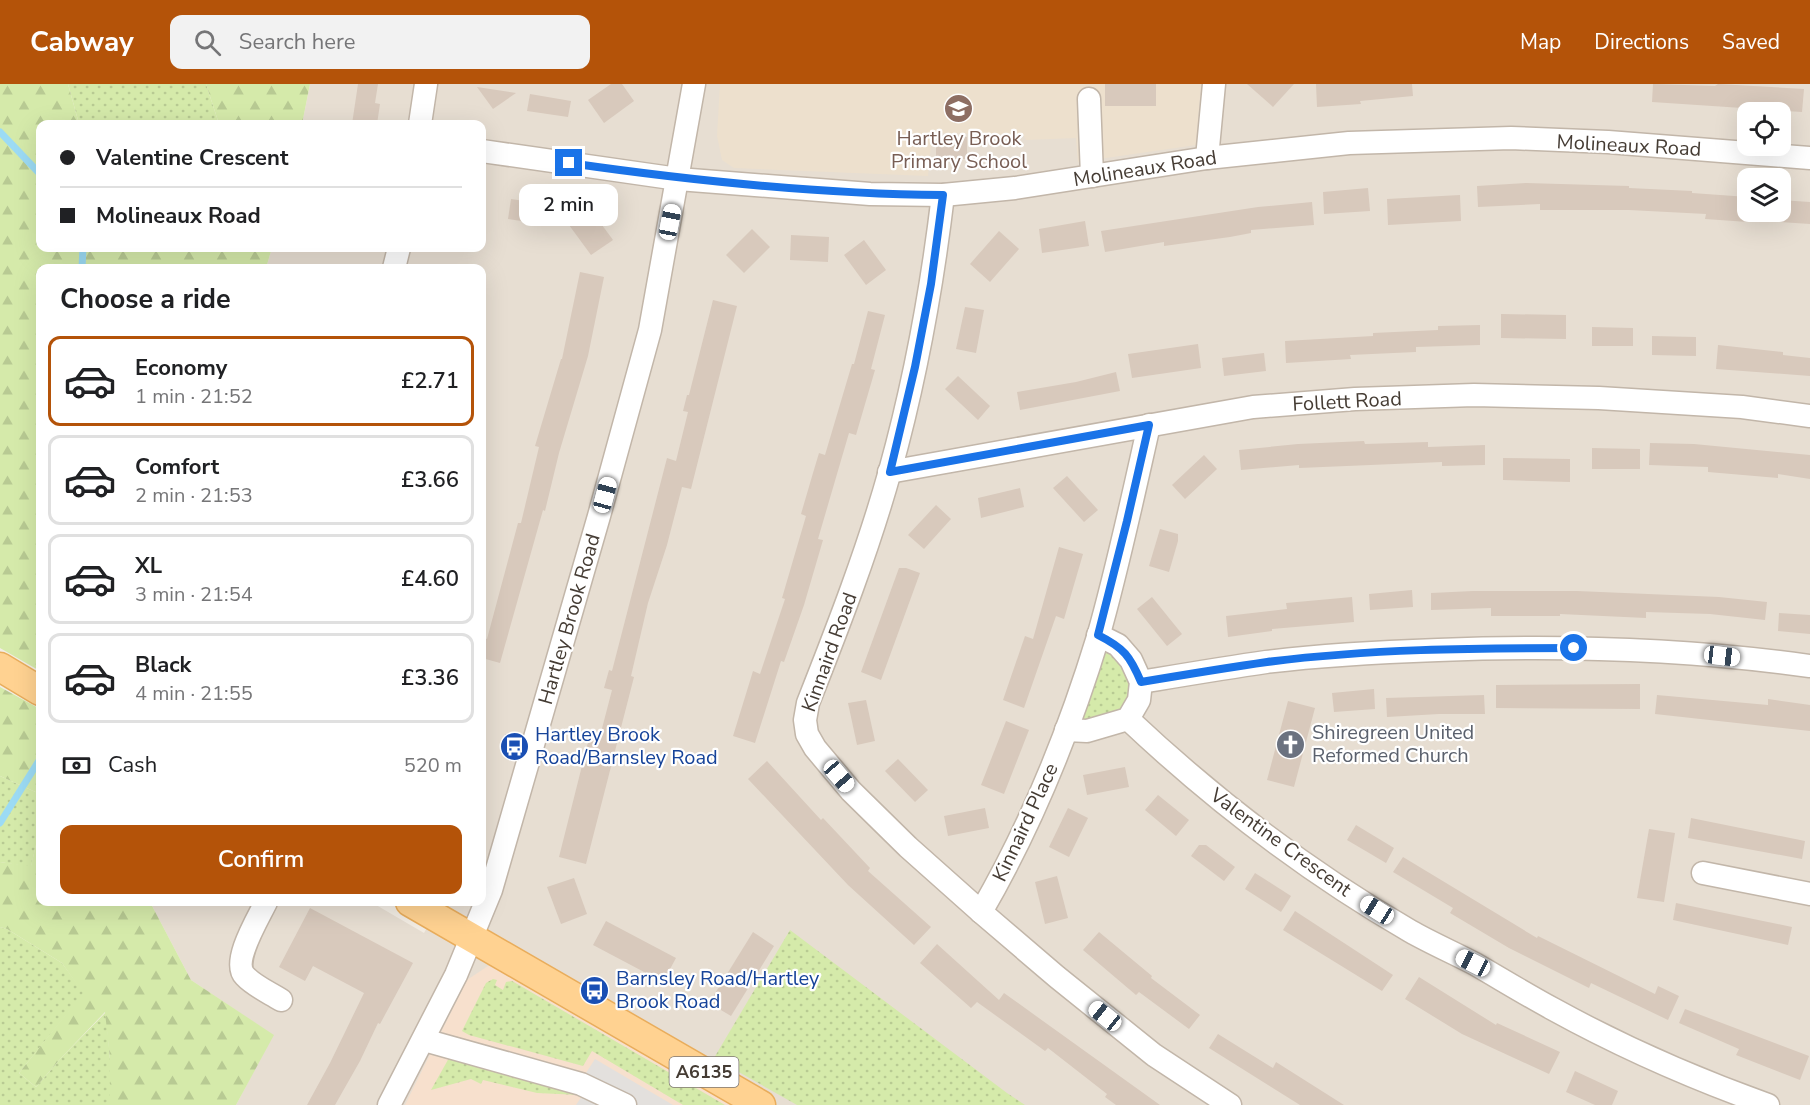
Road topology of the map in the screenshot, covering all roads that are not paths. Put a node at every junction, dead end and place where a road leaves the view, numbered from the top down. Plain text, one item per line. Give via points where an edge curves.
1 (426, 84) edge
2 (694, 84) edge
3 (1214, 84) edge
4 (1089, 99) dead end
5 (421, 120) edge
6 (486, 152) edge
7 (1207, 158) junction
8 (1810, 158) edge
9 (1092, 176) junction
10 (678, 179) junction
11 (943, 195) junction
12 (1810, 416) edge
13 (1149, 425) junction
14 (890, 472) junction
15 (1098, 635) junction
16 (1810, 666) edge
17 (0, 668) edge
18 (1141, 682) junction
19 (36, 689) edge
20 (1128, 719) junction
21 (1066, 730) junction
22 (1703, 873) dead end
23 (1810, 894) edge
24 (486, 902) edge
25 (264, 906) edge
26 (417, 906) edge
27 (485, 906) edge
28 (981, 912) junction
29 (472, 937) junction
30 (281, 1000) dead end
31 (424, 1040) junction
32 (389, 1105) edge
33 (625, 1105) edge
34 (761, 1105) edge
35 (1230, 1105) edge
36 (1768, 1105) edge

1 - 5 street
2 - 10 street, Hartley Brook Road
3 - 7 street
4 - 9 street
6 - 10 street, Molineaux Road
7 - 8 street, Molineaux Road via 1349,143 1512,138
7 - 9 street, Molineaux Road
9 - 11 street, Molineaux Road
10 - 11 street, Molineaux Road via 870,194
10 - 24 street, Hartley Brook Road via 650,330
11 - 14 street, Kinnaird Road via 935,263
12 - 13 street, Follett Road via 1742,407 1599,398 1474,395 1253,407
13 - 14 street, Follett Road
13 - 15 street, Kinnaird Place
14 - 28 street, Kinnaird Road via 851,592 808,703 807,734 814,748 851,790
15 - 18 street via 1118,645 1131,660
15 - 21 street, Kinnaird Place
16 - 18 street via 1644,651 1490,648 1268,662
17 - 19 main road
18 - 20 street via 1139,700
20 - 21 street via 1087,731
20 - 36 street, Valentine Crescent via 1179,767 1271,839 1410,931 1630,1048
21 - 28 street, Kinnaird Place via 1030,818
22 - 23 street
25 - 30 street via 242,952 240,968 244,976
26 - 29 main road, A6135
27 - 29 street, Hartley Brook Road
28 - 35 street, Kinnaird Road via 1154,1054
29 - 31 street, Hartley Brook Road
29 - 34 main road, A6135
31 - 32 street, Hartley Brook Road
31 - 33 street via 581,1084

